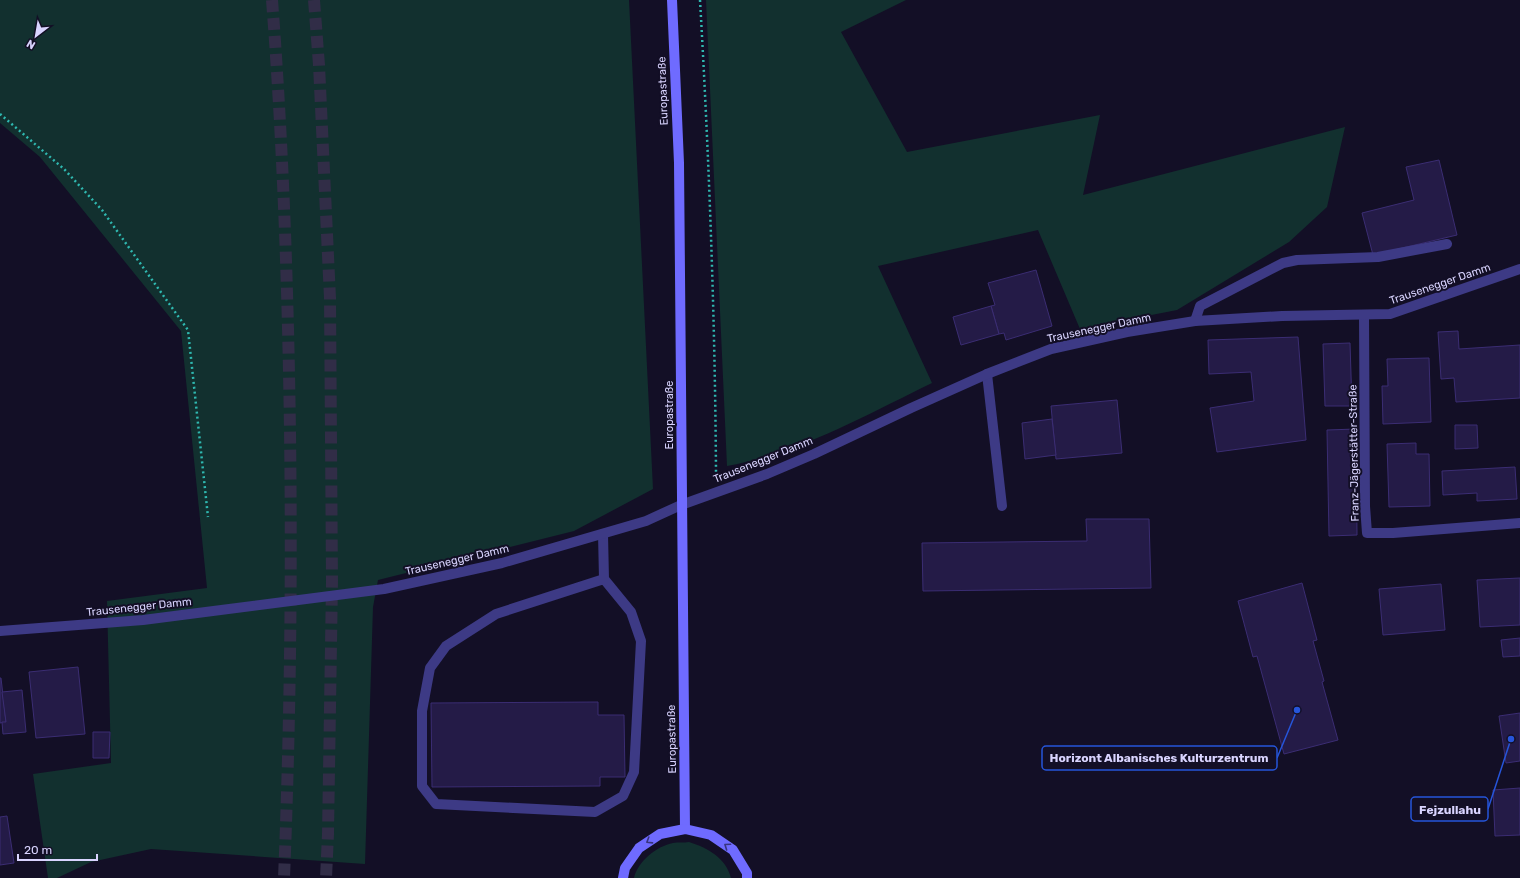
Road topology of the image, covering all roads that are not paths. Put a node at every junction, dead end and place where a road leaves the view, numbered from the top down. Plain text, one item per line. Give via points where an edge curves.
1 (672, 0) edge
2 (1447, 244) dead end
3 (1520, 269) edge
4 (1364, 315) junction
5 (1195, 321) junction
6 (987, 374) junction
7 (681, 505) junction
8 (1002, 506) dead end
9 (1520, 523) edge
10 (603, 534) junction
11 (604, 579) junction
12 (0, 632) edge
13 (685, 829) junction
14 (623, 878) edge
15 (747, 878) edge

1 - 7 street, Europastraße via 678,163
2 - 5 street via 1378,257 1297,260 1282,263 1200,306
3 - 4 street, Trausenegger Damm via 1390,314
4 - 5 street, Trausenegger Damm
4 - 9 street, Franz-Jägerstätter-Straße via 1367,533
5 - 6 street, Trausenegger Damm via 1127,332 1052,349
6 - 7 street, Trausenegger Damm via 814,454
6 - 8 street
7 - 10 street, Trausenegger Damm via 646,521
7 - 13 street, Europastraße
10 - 11 street
10 - 12 street, Trausenegger Damm via 502,563 384,589 143,620
11 - 11 street via 496,614 446,646 430,668 422,711 422,786 436,804 595,812 623,796 634,772 641,641 631,612
13 -> 14 street via 660,834 639,848 625,868
15 -> 13 street via 747,873 733,850 711,835

